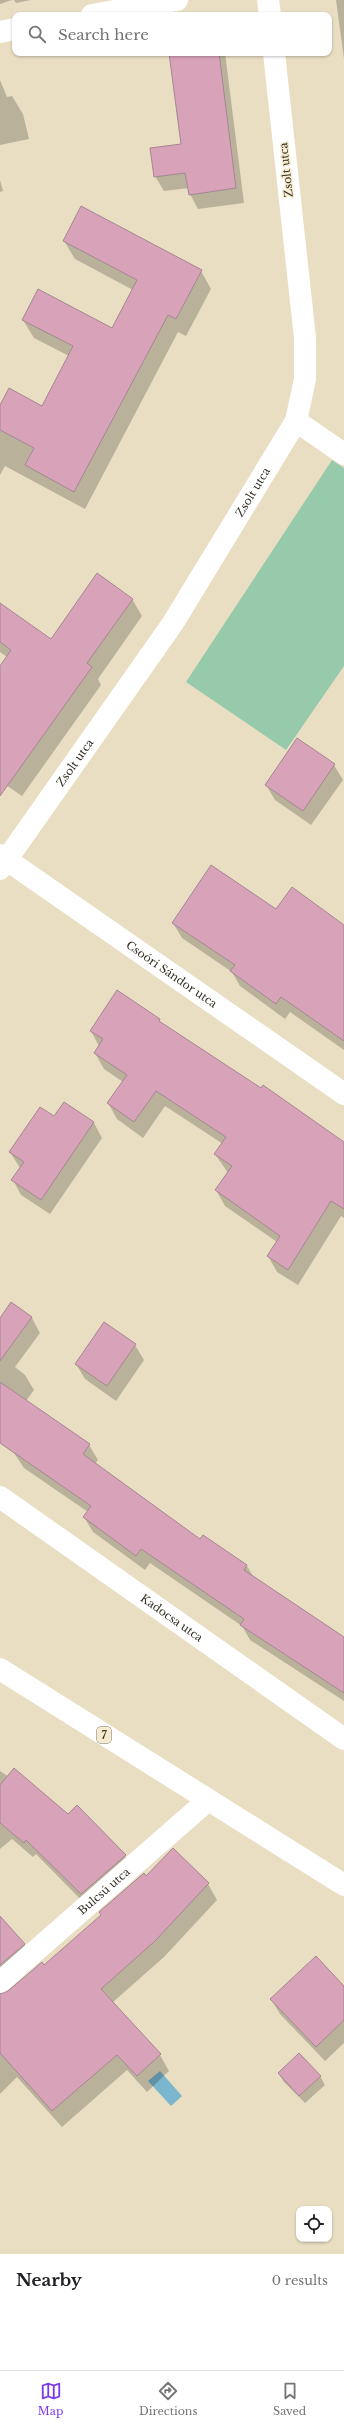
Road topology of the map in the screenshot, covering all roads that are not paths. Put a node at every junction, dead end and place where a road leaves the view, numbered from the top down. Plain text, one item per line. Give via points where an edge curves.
1 (177, 0) edge
2 (268, 0) edge
3 (109, 12) edge
4 (270, 12) edge
5 (12, 30) edge
6 (0, 32) edge
7 (274, 56) edge
8 (296, 422) junction
9 (344, 454) edge
10 (2, 861) edge
11 (344, 1094) edge
12 (0, 1497) edge
13 (0, 1668) edge
14 (344, 1739) edge
15 (207, 1801) junction
16 (344, 1885) edge
17 (0, 1982) edge

1 - 3 street
2 - 4 street
5 - 6 street
7 - 8 street, Zsolt utca via 305,338 305,379
8 - 9 street
8 - 10 street, Zsolt utca via 173,623
10 - 11 street, Csoóri Sándor utca
12 - 14 street, Kadocsa utca
13 - 15 street, 7
15 - 16 street, 7
15 - 17 street, Bulcsú utca

